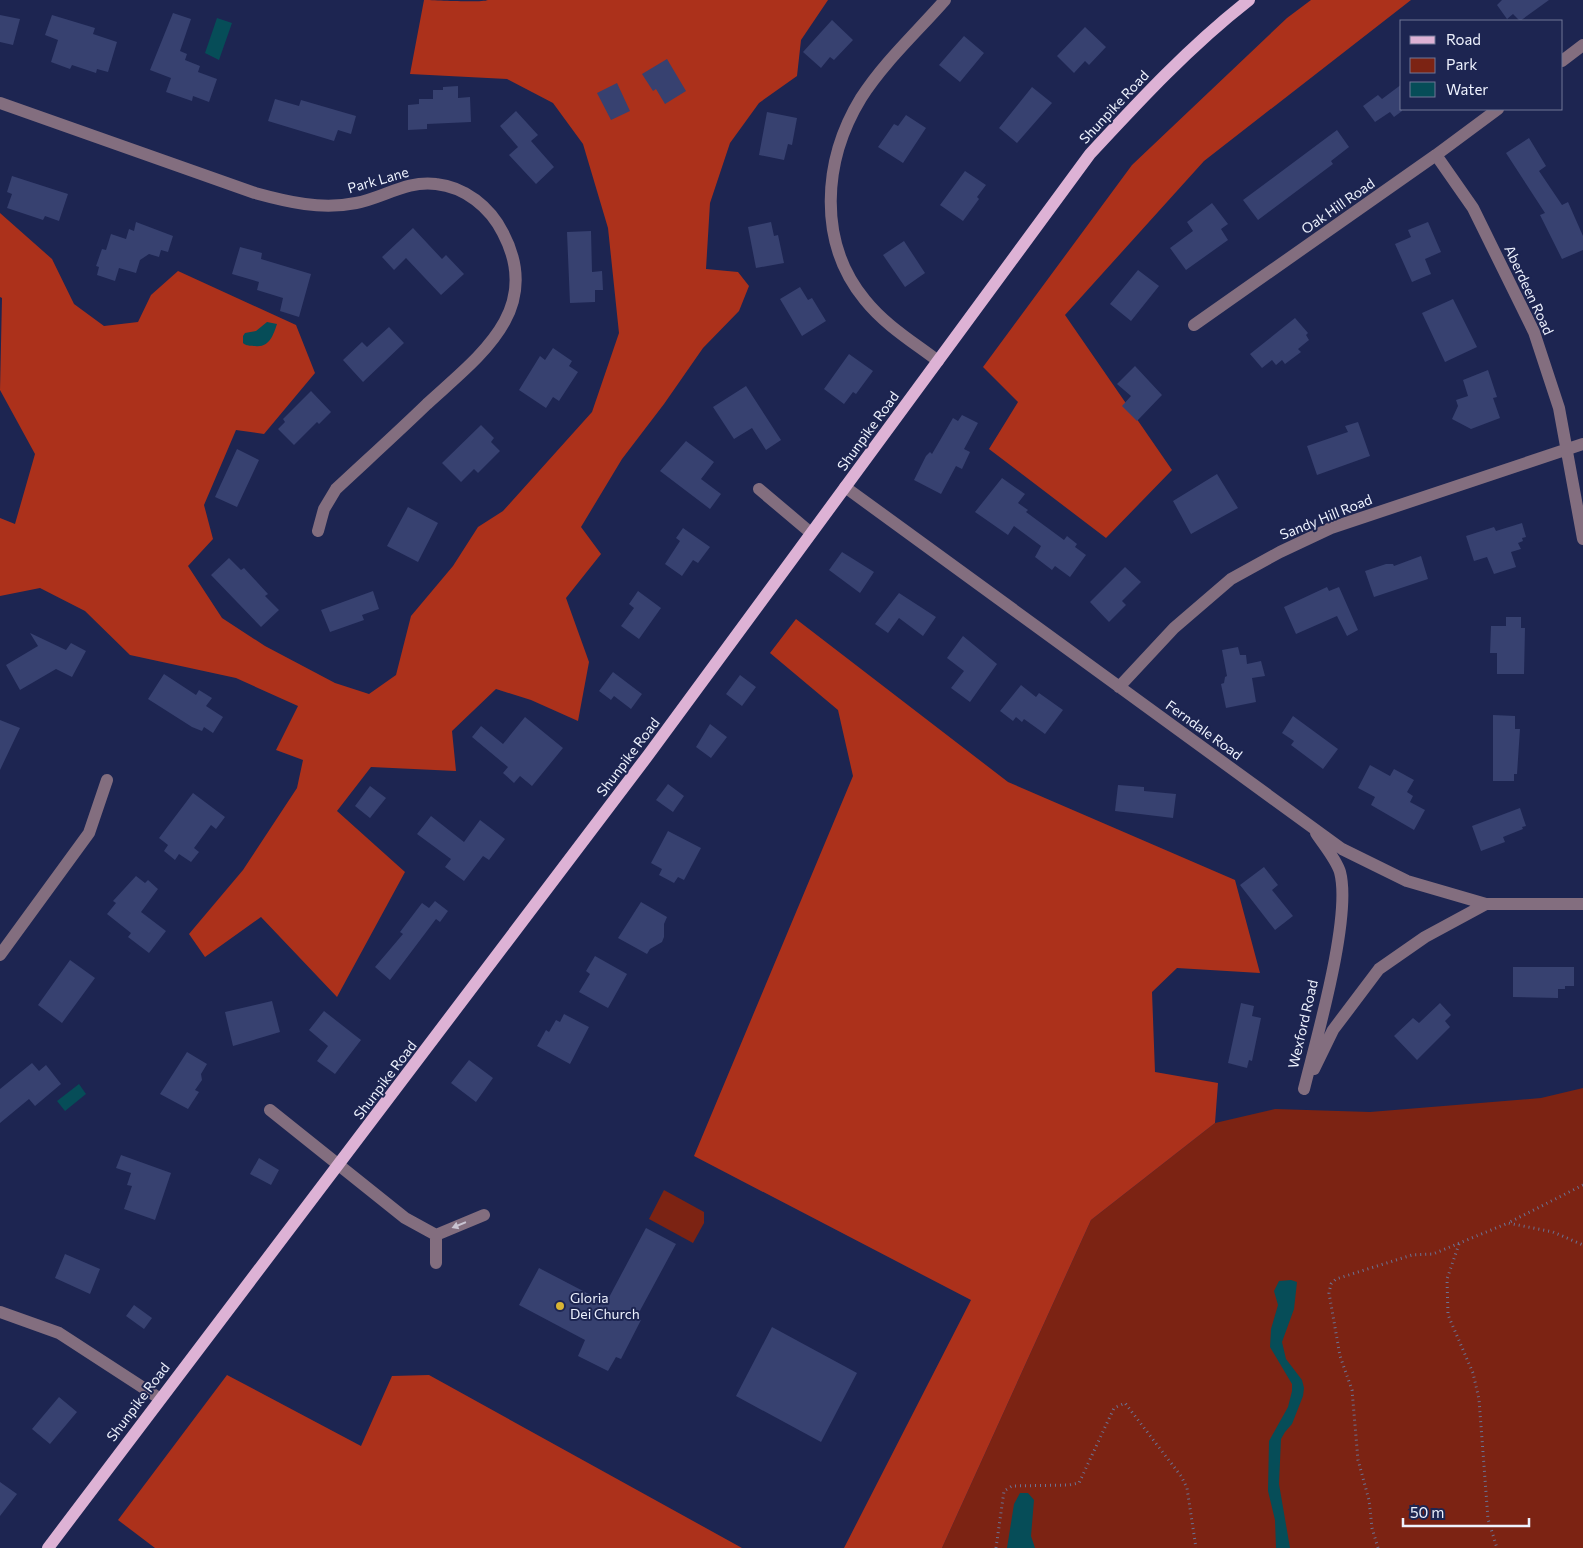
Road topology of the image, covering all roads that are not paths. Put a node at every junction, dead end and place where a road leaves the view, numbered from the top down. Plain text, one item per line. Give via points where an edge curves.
1 (946, 0) edge
2 (1249, 0) edge
3 (1583, 45) edge
4 (1563, 60) edge
5 (0, 103) edge
6 (1497, 110) edge
7 (1436, 155) junction
8 (1194, 325) dead end
9 (938, 360) junction
10 (1583, 444) edge
11 (1568, 448) junction
12 (845, 487) junction
13 (758, 488) dead end
14 (318, 531) dead end
15 (811, 533) junction
16 (1583, 539) edge
17 (1119, 687) junction
18 (107, 780) dead end
19 (1312, 827) junction
20 (1486, 904) junction
21 (1583, 904) edge
22 (0, 955) edge
23 (270, 1110) dead end
24 (340, 1164) junction
25 (484, 1215) dead end
26 (436, 1235) junction
27 (436, 1263) dead end
28 (0, 1312) edge
29 (159, 1398) junction
30 (48, 1548) edge

1 - 9 street via 883,69 851,116 835,160 829,205 838,250 852,282 865,301 894,328
2 - 9 main road, Shunpike Road via 1168,70 1090,154
3 - 4 street
5 - 14 street, Park Lane via 255,194 289,202 334,206 357,203 412,185 435,184 468,195 486,209 500,227 511,247 516,281 513,304 504,325 482,354 336,489 324,509
6 - 7 street, Oak Hill Road
7 - 8 street, Oak Hill Road
7 - 11 street, Aberdeen Road via 1473,208 1534,332 1559,408
9 - 12 main road, Shunpike Road
10 - 11 street, Sandy Hill Road
11 - 16 street, Aberdeen Road
11 - 17 street, Sandy Hill Road via 1330,528 1280,552 1231,579 1174,628
12 - 15 main road, Shunpike Road
12 - 17 street, Ferndale Road
13 - 15 street
15 - 24 main road, Shunpike Road
17 - 19 street, Ferndale Road
18 - 22 street via 89,833
19 - 20 street, Ferndale Road via 1342,849 1407,881
19 - 20 street, Wexford Road via 1340,871 1342,899 1337,944 1304,1089 1333,1030 1379,969 1425,937
20 - 21 street, Ferndale Road
23 - 24 street
24 - 26 street via 405,1218
24 - 29 main road, Shunpike Road
25 -> 26 street
26 - 27 street
28 - 29 street via 59,1333
29 - 30 main road, Shunpike Road

